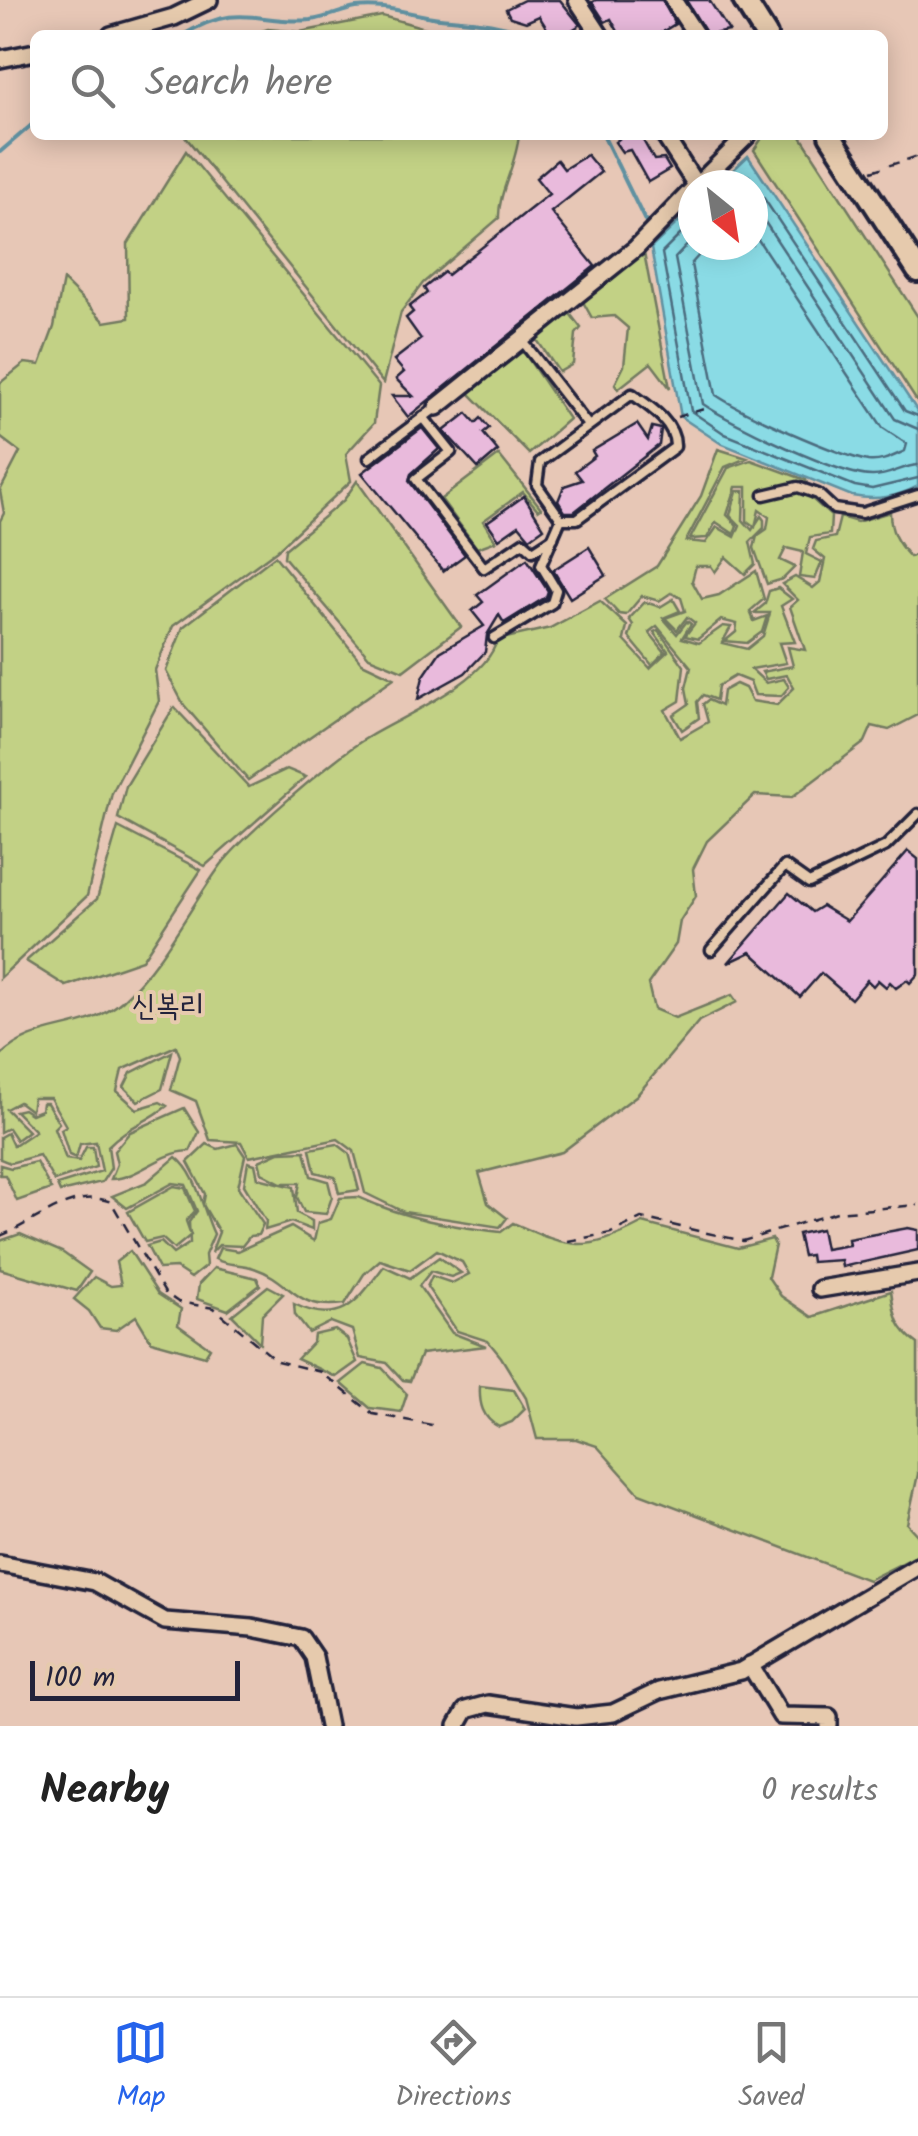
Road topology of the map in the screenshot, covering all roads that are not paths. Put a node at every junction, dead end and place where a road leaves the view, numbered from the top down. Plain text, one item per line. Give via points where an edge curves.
1 (209, 0) edge
2 (577, 0) edge
3 (674, 0) edge
4 (744, 0) edge
5 (128, 30) edge
6 (597, 30) edge
7 (693, 30) edge
8 (763, 30) edge
9 (30, 53) edge
10 (0, 59) edge
11 (667, 140) edge
12 (743, 140) edge
13 (833, 140) edge
14 (685, 170) edge
15 (712, 170) edge
16 (678, 205) edge
17 (918, 271) edge
18 (520, 340) junction
19 (438, 406) joint
20 (423, 417) junction
21 (587, 424) junction
22 (369, 458) dead end
23 (764, 495) dead end
24 (918, 496) edge
25 (561, 519) junction
26 (552, 538) junction
27 (494, 638) dead end
28 (918, 814) edge
29 (711, 950) dead end
30 (918, 1272) edge
31 (820, 1288) dead end
32 (0, 1564) edge
33 (918, 1566) edge
34 (750, 1666) junction
35 (328, 1726) edge
36 (457, 1726) edge
37 (829, 1726) edge

1 - 5 street
2 - 6 street
3 - 7 street
4 - 8 street
9 - 10 street
11 - 14 street
12 - 15 street
13 - 17 street
16 - 18 street via 636,248
18 - 19 street
18 - 21 lane
19 - 20 lane
20 - 22 lane
20 - 26 lane via 451,452 416,479 484,568 523,542 533,551
21 - 25 lane via 540,462 536,484
21 - 25 lane via 632,394 656,412 675,437 674,447 577,519
23 - 24 lane via 798,486 834,509 862,513
25 - 26 lane
26 - 27 lane via 541,566 556,590 552,603
28 - 29 lane via 886,846 809,883 786,866
30 - 31 street
32 - 35 street via 95,1582 165,1621 301,1638 314,1657
33 - 34 street
34 - 36 street via 596,1717 488,1704 466,1710
34 - 37 street via 781,1716 829,1718

